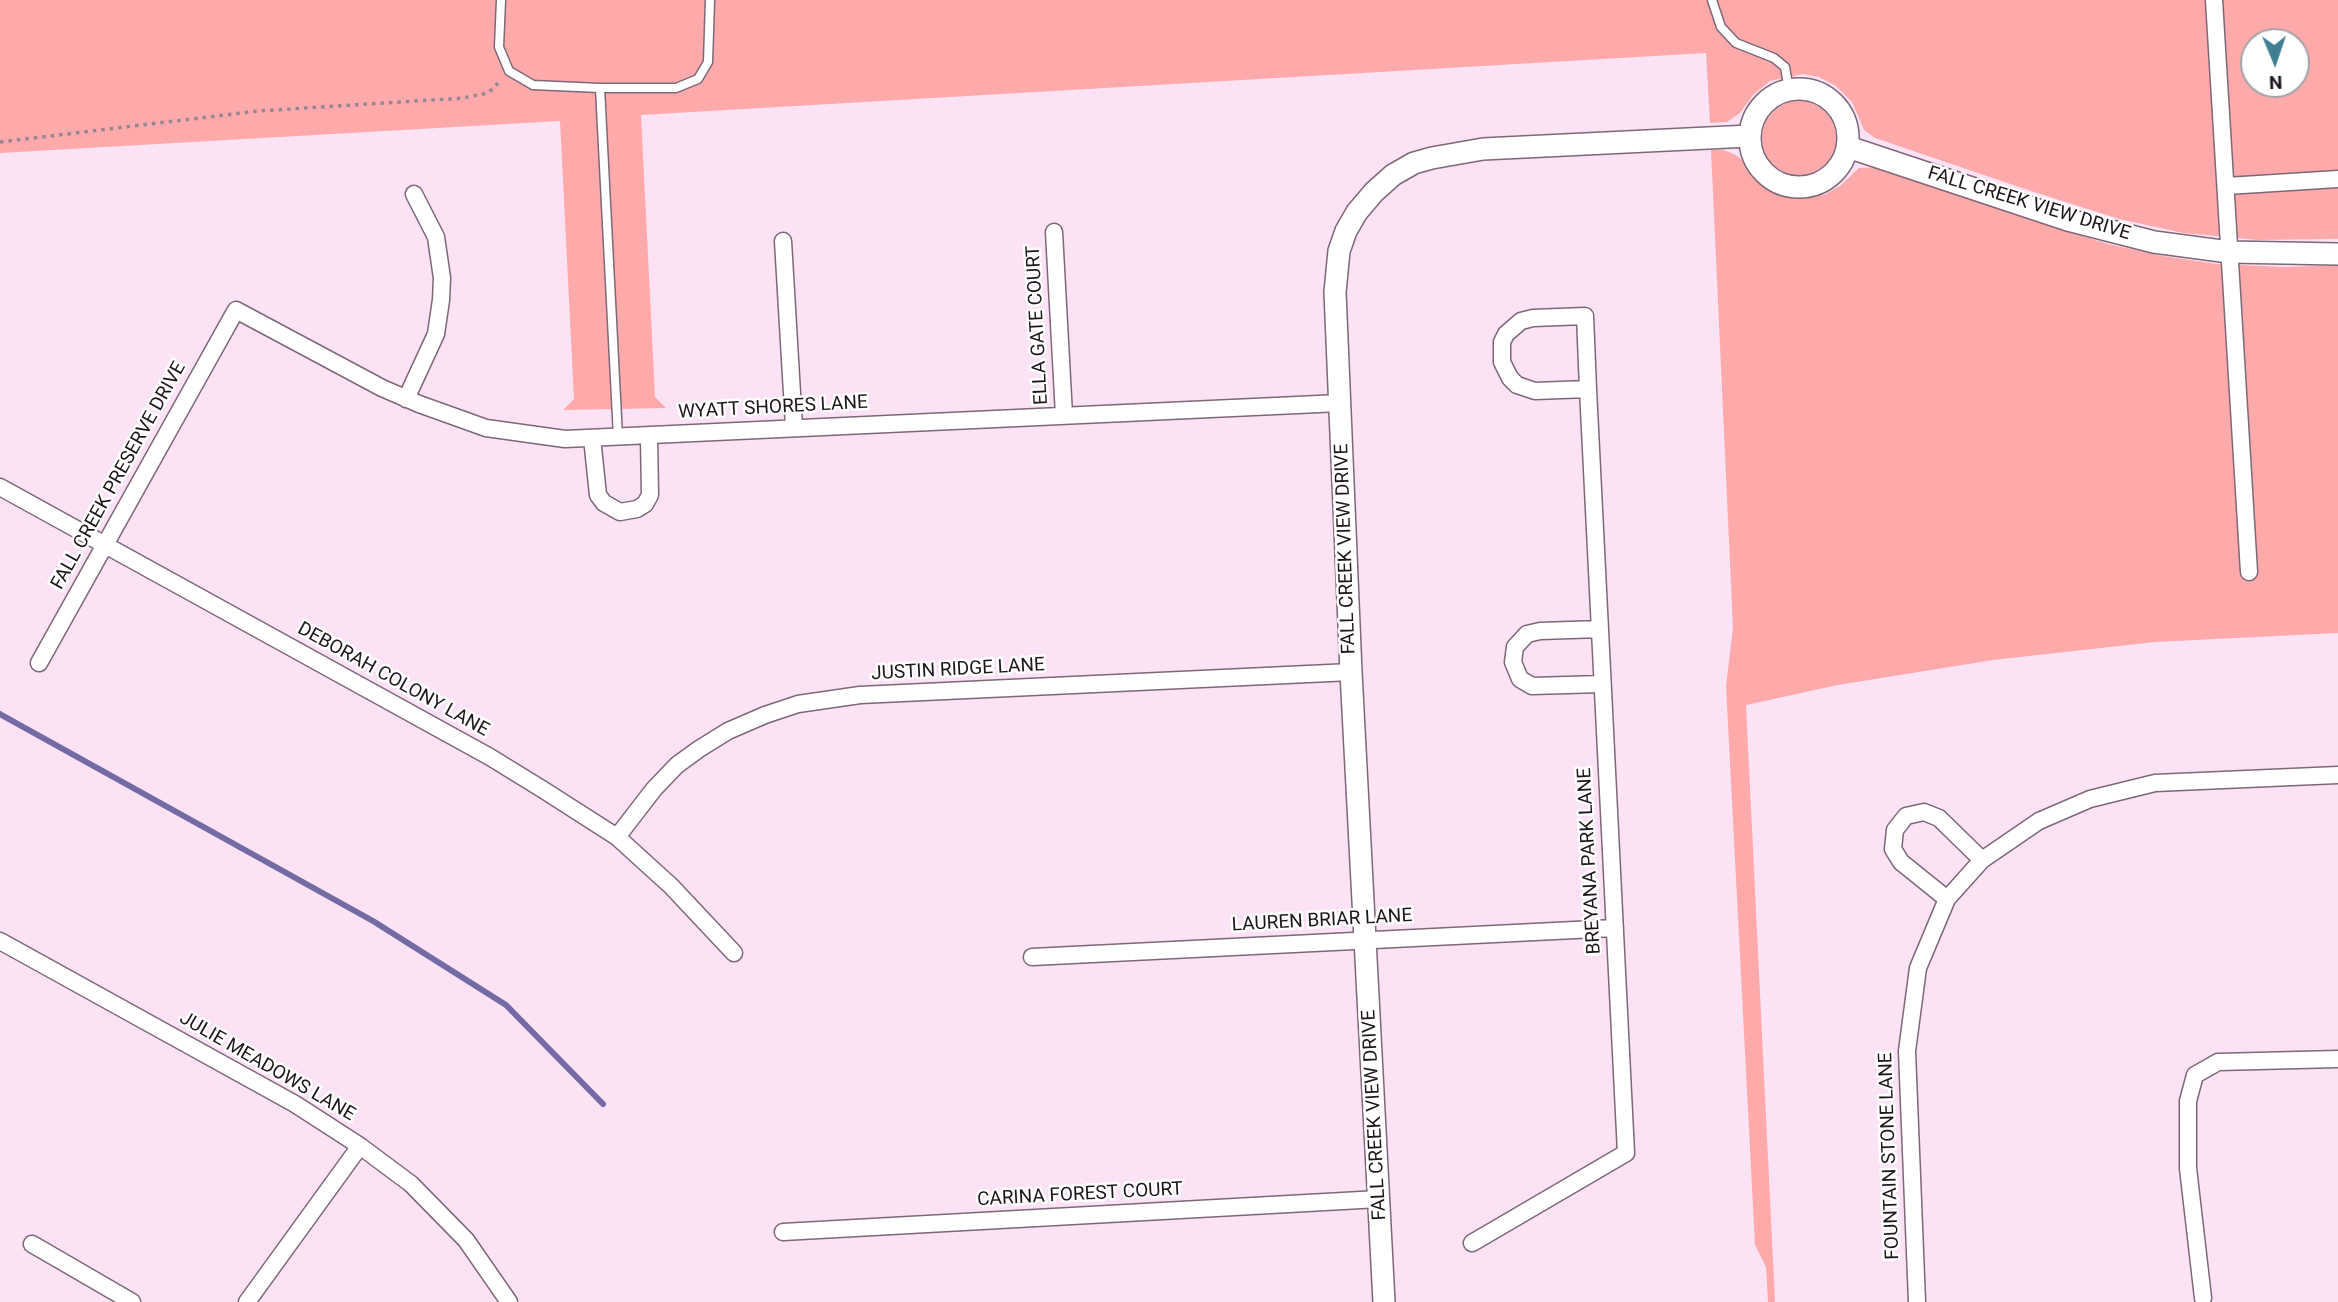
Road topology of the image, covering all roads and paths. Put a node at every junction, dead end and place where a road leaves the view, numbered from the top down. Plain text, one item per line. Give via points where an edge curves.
1 (501, 0) edge
2 (710, 0) edge
3 (1712, 0) edge
4 (2214, 0) edge
5 (509, 71) junction
6 (600, 88) junction
7 (1789, 90) junction
8 (1749, 136) junction
9 (0, 142) edge
10 (1848, 147) junction
11 (2338, 179) edge
12 (2227, 186) junction
13 (414, 194) dead end
14 (1054, 232) dead end
15 (783, 241) dead end
16 (2229, 252) junction
17 (2338, 254) edge
18 (236, 310) joint
19 (1588, 389) junction
20 (406, 399) junction
21 (1340, 403) junction
22 (1064, 415) junction
23 (794, 427) junction
24 (649, 436) junction
25 (618, 437) junction
26 (592, 438) junction
27 (0, 487) edge
28 (104, 544) junction
29 (2249, 572) dead end
30 (1600, 629) junction
31 (39, 663) dead end
32 (1352, 671) junction
33 (1602, 684) junction
34 (2338, 775) edge
35 (617, 837) junction
36 (1982, 860) junction
37 (1947, 899) junction
38 (1615, 928) junction
39 (1366, 940) junction
40 (0, 941) edge
41 (734, 953) dead end
42 (1032, 957) dead end
43 (2338, 1059) edge
44 (360, 1146) junction
45 (1379, 1199) junction
46 (783, 1232) dead end
47 (1472, 1243) dead end
48 (32, 1244) dead end
49 (2203, 1298) dead end
50 (132, 1302) edge
51 (247, 1302) edge
52 (509, 1302) edge
53 (1384, 1302) edge
54 (1917, 1302) edge

1 - 5 lane via 499,47
2 - 6 lane via 708,62 698,79 676,88
3 - 7 lane via 1721,27 1736,43 1786,67
4 - 12 street
5 - 6 lane via 533,85
5 - 9 path via 488,93 463,98 258,111
6 - 25 lane
7 - 8 street via 1761,106
7 - 10 street via 1820,93 1834,102 1849,131
8 - 10 street via 1759,167 1771,179 1802,188 1832,175
8 - 21 street, FALL CREEK VIEW DRIVE via 1483,149 1414,163 1393,175 1357,212 1339,251 1335,292
10 - 16 street, FALL CREEK VIEW DRIVE via 2068,220 2154,242
11 - 12 street
12 - 16 street
13 - 20 street via 436,237 442,278 436,334
14 - 22 street, ELLA GATE COURT
15 - 23 street
16 - 17 street, FALL CREEK VIEW DRIVE
16 - 29 street
18 - 20 street, WYATT SHORES LANE
18 - 28 street, FALL CREEK PRESERVE DRIVE
19 - 19 street, BREYANA PARK LANE via 1535,391 1517,385 1502,362 1506,334 1521,321 1533,318 1584,316
19 - 30 street, BREYANA PARK LANE
20 - 26 street, WYATT SHORES LANE via 486,428 565,439
21 - 22 street, WYATT SHORES LANE
21 - 32 street, FALL CREEK VIEW DRIVE
22 - 23 street, WYATT SHORES LANE
23 - 24 street, WYATT SHORES LANE
24 - 25 street, WYATT SHORES LANE
24 - 26 street via 650,495 637,509 620,512 598,495
25 - 26 street, WYATT SHORES LANE
27 - 28 street, DEBORAH COLONY LANE
28 - 31 street, FALL CREEK PRESERVE DRIVE
28 - 35 street, DEBORAH COLONY LANE via 490,757
30 - 33 street, BREYANA PARK LANE
30 - 33 street via 1527,634 1515,647 1513,662 1520,679 1532,686
32 - 35 street, JUSTIN RIDGE LANE via 860,695 799,704 728,731 688,757 654,789
32 - 39 street, FALL CREEK VIEW DRIVE
33 - 38 street, BREYANA PARK LANE
34 - 36 street, FOUNTAIN STONE LANE via 2155,783 2090,799 2039,821
35 - 41 street, DEBORAH COLONY LANE
36 - 37 street, FOUNTAIN STONE LANE
36 - 37 street via 1939,818 1924,812 1906,816 1895,830 1893,849 1901,862
37 - 54 street, FOUNTAIN STONE LANE via 1917,968 1906,1051
38 - 39 street, LAUREN BRIAR LANE
38 - 47 street, BREYANA PARK LANE via 1626,1153
39 - 42 street, LAUREN BRIAR LANE
39 - 45 street, FALL CREEK VIEW DRIVE
40 - 44 street, JULIE MEADOWS LANE via 295,1104
43 - 49 street via 2218,1062 2195,1075 2188,1101 2188,1168
44 - 51 street
44 - 52 street, JULIE MEADOWS LANE via 411,1184 466,1240
45 - 46 street, CARINA FOREST COURT
45 - 53 street, FALL CREEK VIEW DRIVE
48 - 50 street

